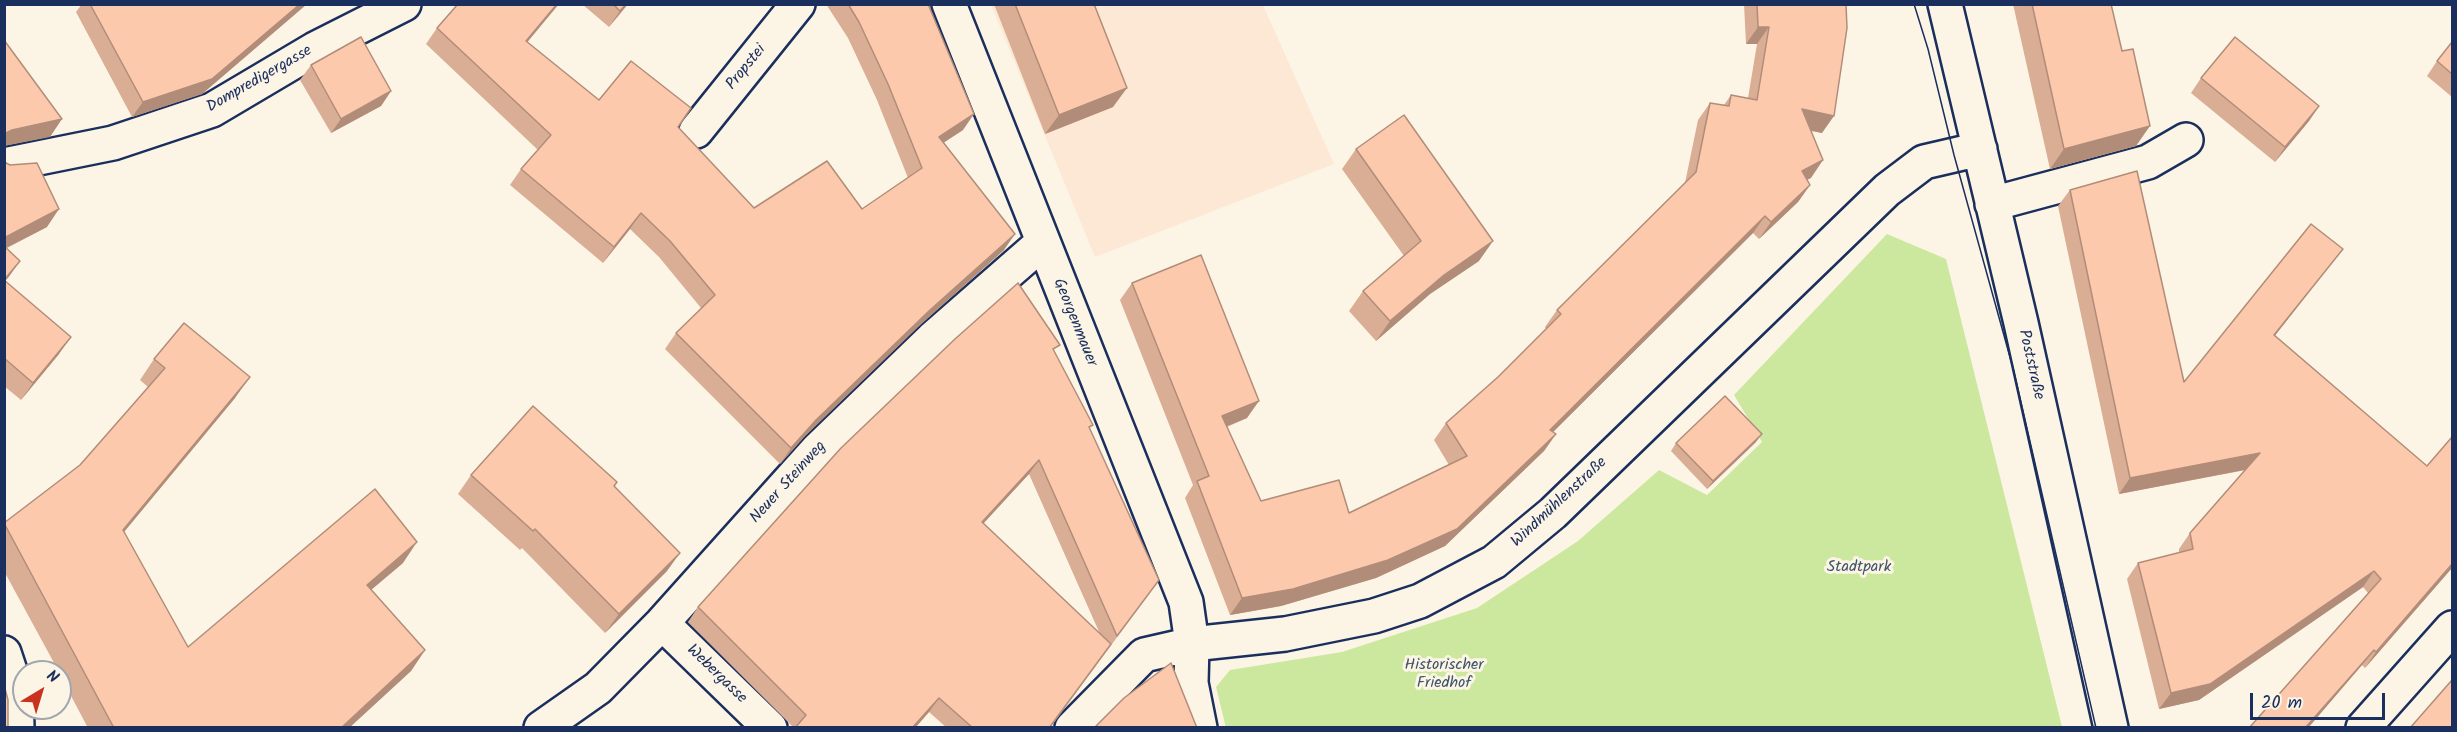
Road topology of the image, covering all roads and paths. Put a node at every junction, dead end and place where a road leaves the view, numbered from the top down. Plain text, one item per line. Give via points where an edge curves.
1 (404, 4) edge
2 (798, 4) edge
3 (949, 4) edge
4 (1946, 4) edge
5 (696, 130) dead end
6 (2186, 140) dead end
7 (1980, 149) junction
8 (4, 165) edge
9 (1992, 204) junction
10 (1042, 243) junction
11 (662, 623) junction
12 (2452, 628) edge
13 (1192, 644) junction
14 (4, 653) edge
15 (12, 674) edge
16 (541, 728) edge
17 (770, 728) edge
18 (1072, 728) edge
19 (1200, 728) edge
20 (2111, 728) edge
21 (2363, 728) edge

1 - 8 street, Dompredigergasse via 315,49 212,110 113,142
2 - 5 street, Propstei
3 - 10 street, Georgenmauer
4 - 7 street, Poststraße
6 - 9 street via 2148,162
7 - 9 street, Poststraße
7 - 13 street, Windmühlenstraße via 1924,162 1894,184 1553,513 1494,561 1420,601 1374,616 1285,634
9 - 20 street, Poststraße
10 - 11 street, Neuer Steinweg via 932,339 818,449
10 - 13 street, Georgenmauer via 1186,602
11 - 16 street, Neuer Steinweg via 598,688
11 - 17 street, Webergasse
12 - 21 street
13 - 18 street, Windmühlenstraße via 1144,655
13 - 19 street, Georgenmauer via 1191,683
14 - 15 street

